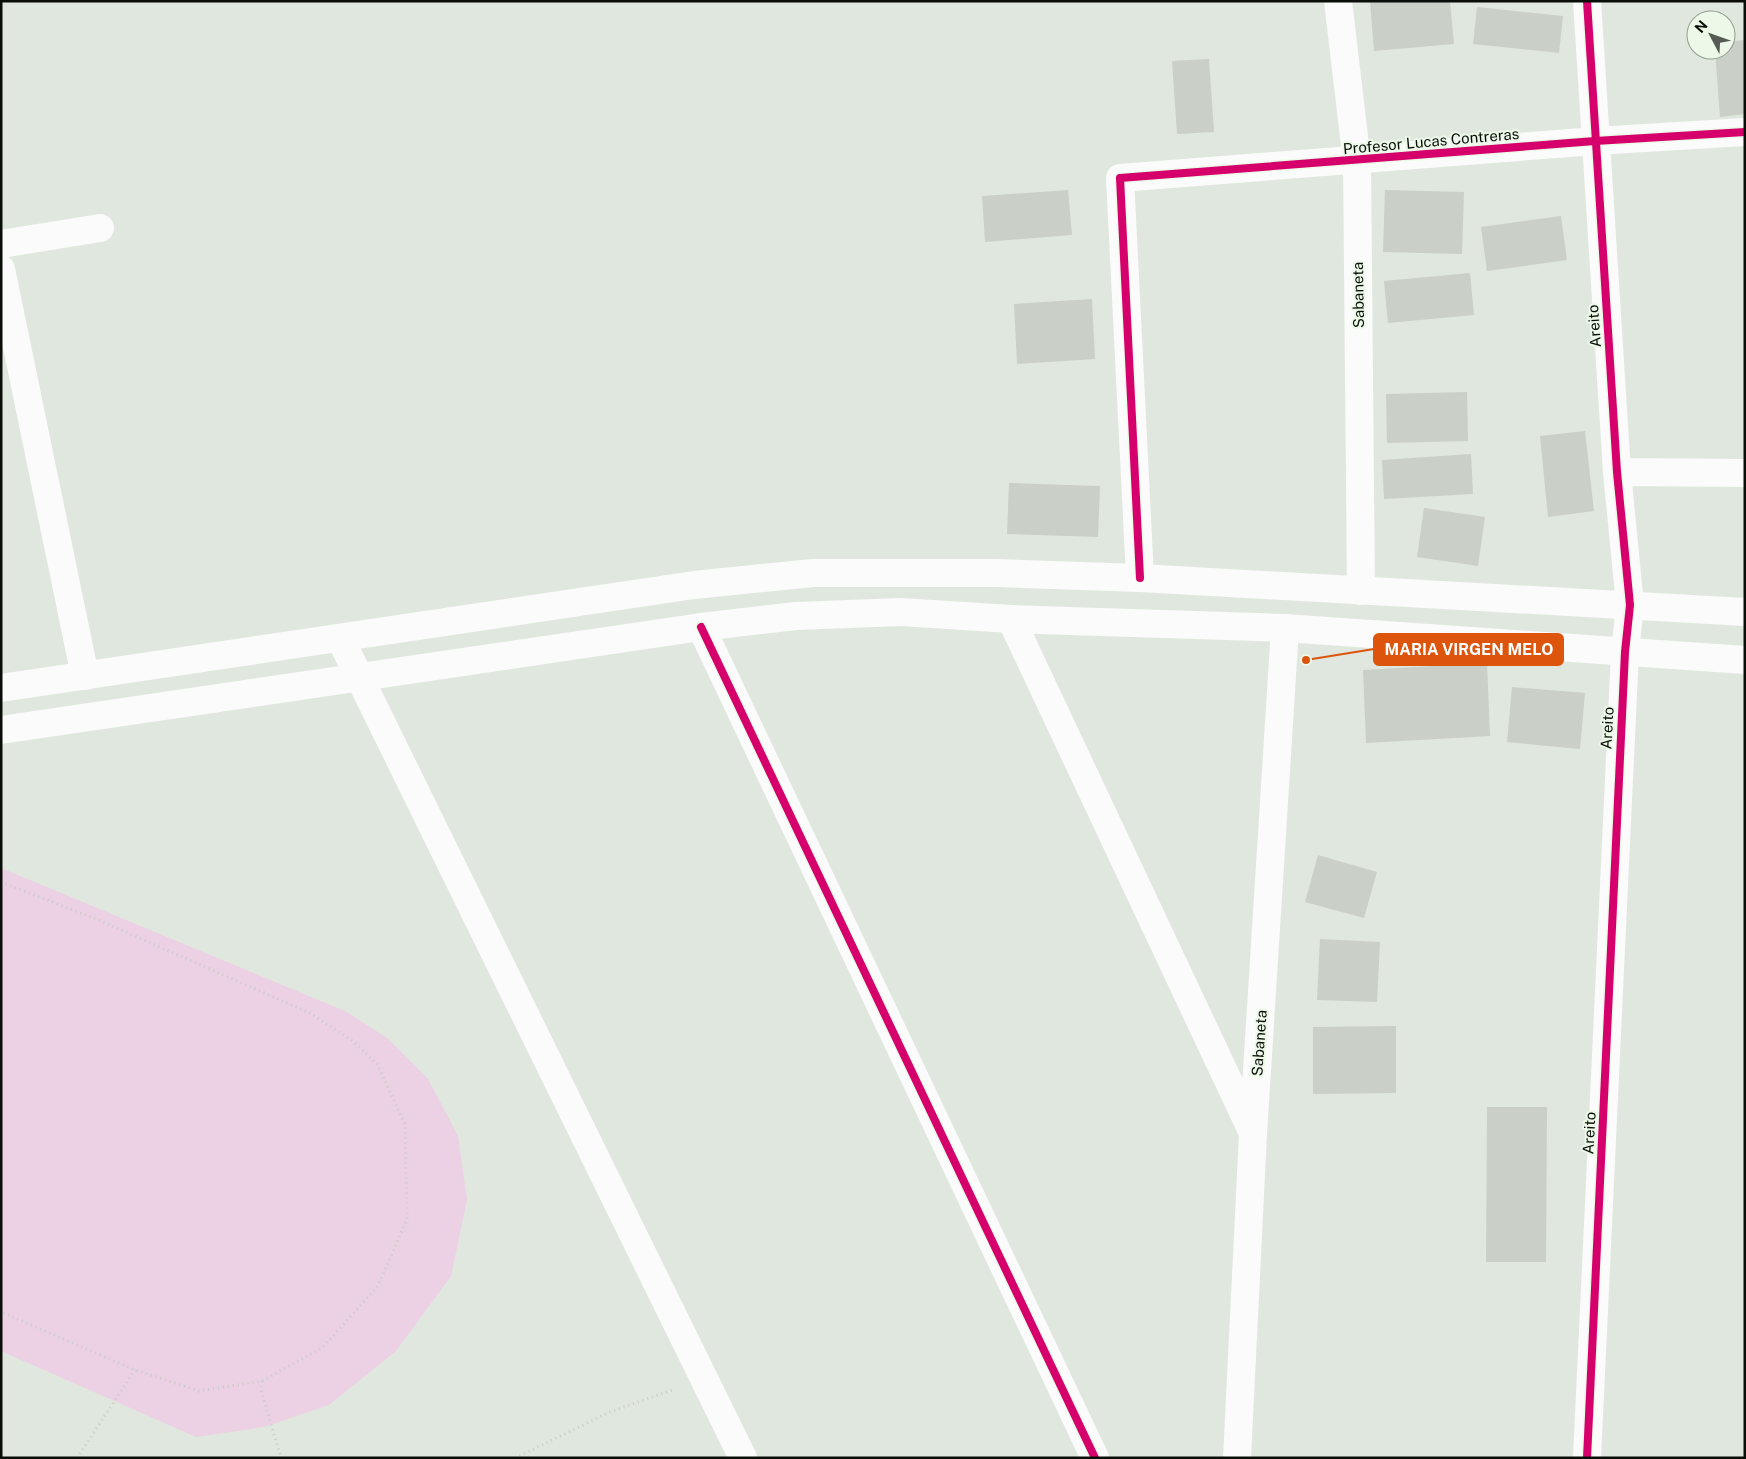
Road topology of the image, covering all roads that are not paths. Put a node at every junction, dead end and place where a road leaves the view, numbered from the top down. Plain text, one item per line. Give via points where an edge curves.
1 (1338, 1) edge
2 (1587, 1) edge
3 (1745, 132) edge
4 (1595, 141) junction
5 (1357, 162) junction
6 (100, 228) dead end
7 (1, 244) edge
8 (1, 269) edge
9 (1617, 472) junction
10 (1745, 473) edge
11 (1140, 578) junction
12 (1361, 591) junction
13 (1630, 606) junction
14 (1745, 612) edge
15 (1011, 619) junction
16 (701, 628) junction
17 (1285, 628) junction
18 (340, 638) junction
19 (1625, 652) junction
20 (1745, 660) edge
21 (85, 676) junction
22 (360, 679) junction
23 (1, 688) edge
24 (1, 730) edge
25 (1253, 1134) junction
26 (743, 1458) edge
27 (1095, 1458) edge
28 (1238, 1458) edge
29 (1587, 1458) edge

1 - 5 street, Sabaneta
2 - 4 street, Areito
3 - 4 street, Profesor Lucas Contreras
4 - 5 street, Profesor Lucas Contreras
4 - 9 street, Areito
5 - 11 street, Profesor Lucas Contreras via 1120,178
5 - 12 street, Sabaneta
6 - 7 street
8 - 21 street
9 - 10 street
9 - 13 street, Areito
11 - 12 street
11 - 18 street via 998,573 813,573 694,584
12 - 13 street
13 - 14 street
13 - 19 street, Areito
15 - 16 street via 892,613 796,616
15 - 17 street
15 - 25 street
16 - 22 street
16 - 27 street
17 - 19 street
17 - 25 street, Sabaneta
18 - 21 street
18 - 22 street
19 - 20 street
19 - 29 street, Areito
21 - 23 street
22 - 24 street
22 - 26 street
25 - 28 street, Sabaneta

